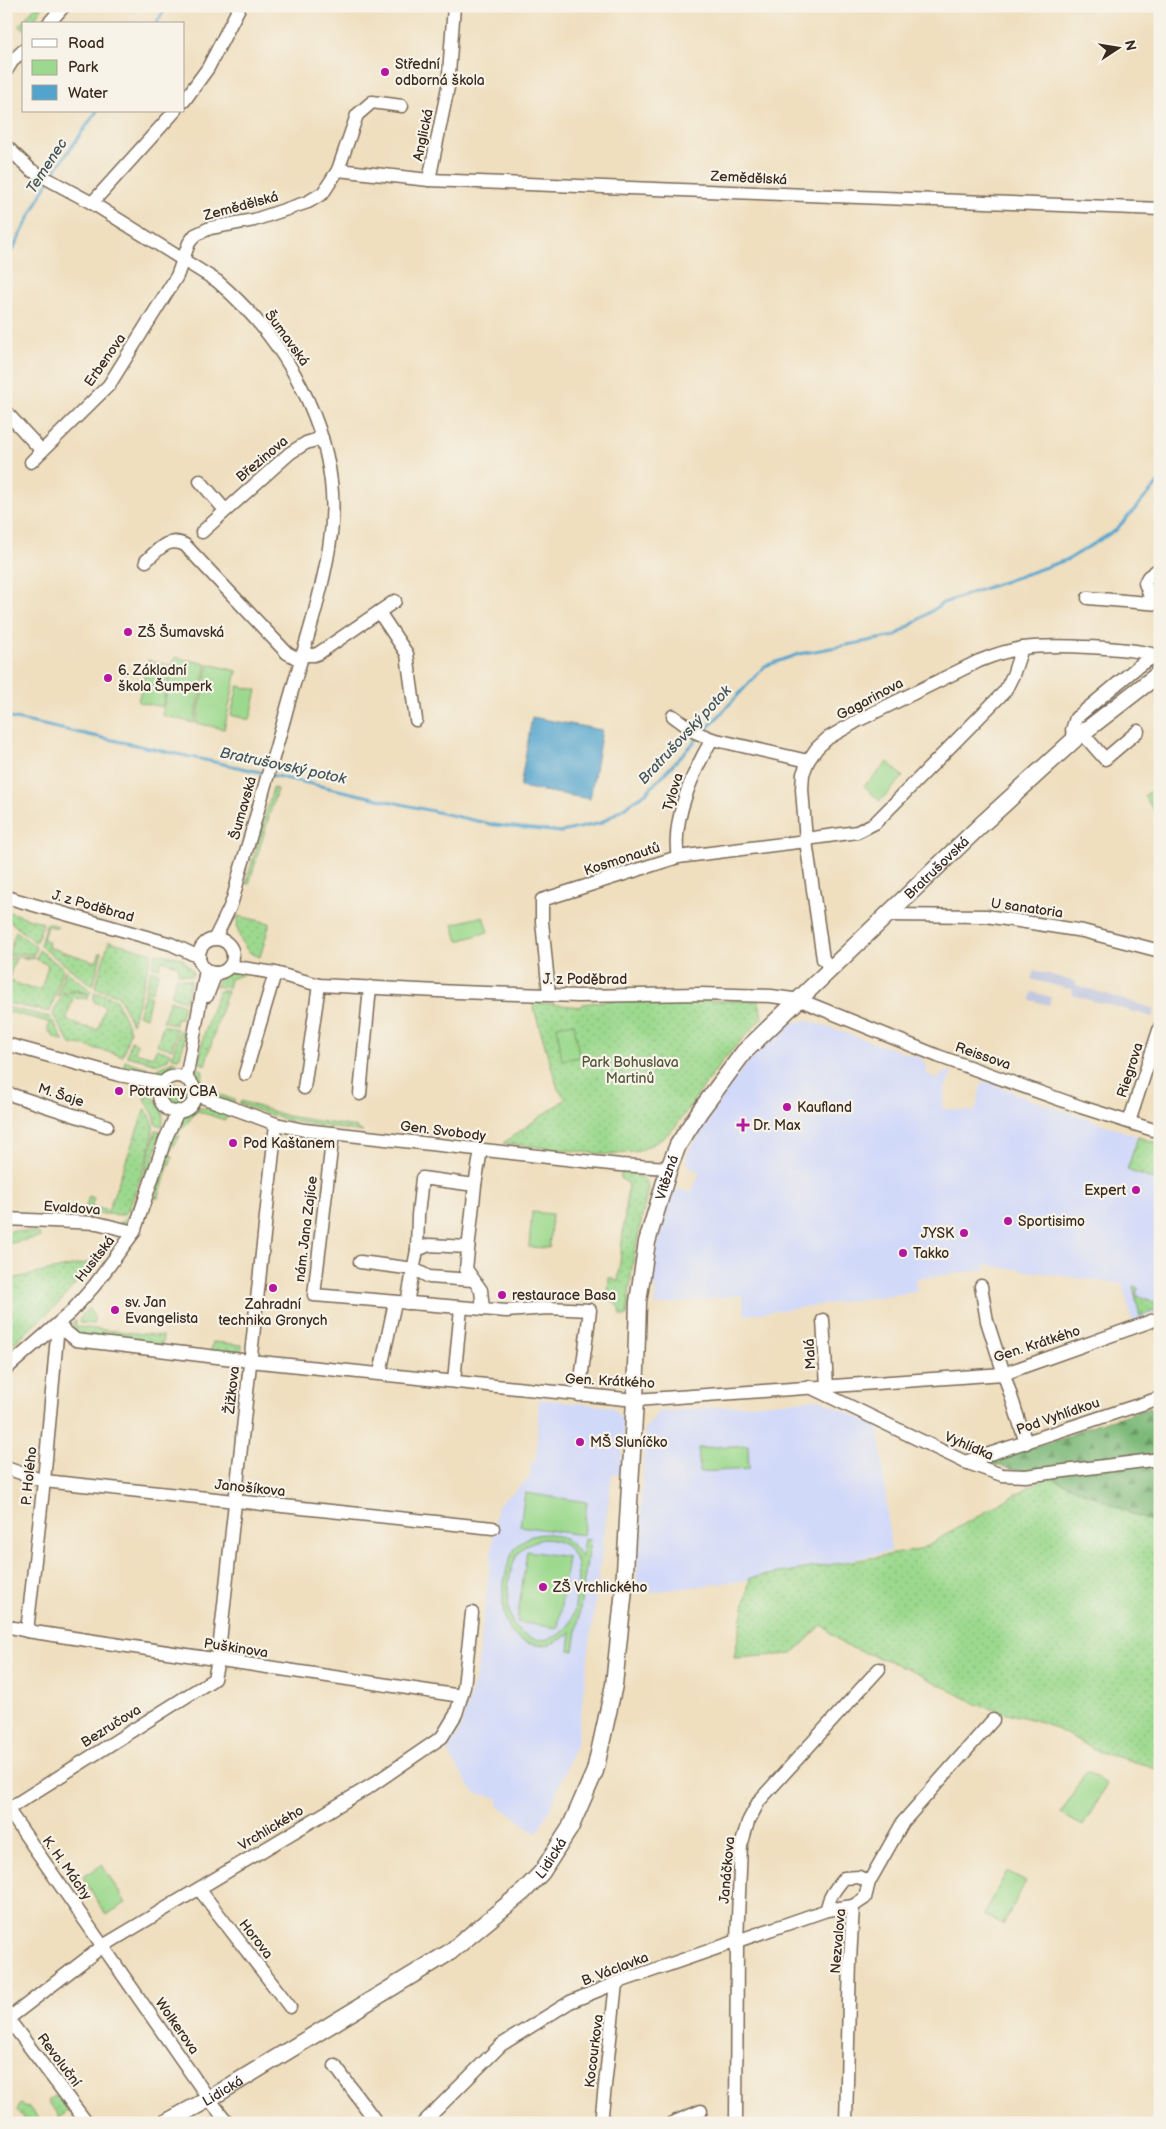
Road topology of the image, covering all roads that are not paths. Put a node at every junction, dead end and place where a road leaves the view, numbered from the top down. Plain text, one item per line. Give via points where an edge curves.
1 (64, 6) edge
2 (240, 6) edge
3 (454, 6) edge
4 (50, 22) edge
5 (22, 52) edge
6 (8, 65) edge
7 (185, 100) edge
8 (402, 106) dead end
9 (174, 112) edge
10 (6, 146) edge
11 (11, 153) edge
12 (338, 170) junction
13 (429, 180) junction
14 (92, 203) junction
15 (1160, 209) edge
16 (184, 260) junction
17 (6, 412) edge
18 (322, 438) junction
19 (42, 451) junction
20 (32, 462) dead end
21 (200, 481) dead end
22 (225, 510) junction
23 (202, 532) dead end
24 (146, 561) dead end
25 (1160, 568) edge
26 (1088, 598) dead end
27 (395, 601) dead end
28 (1160, 603) edge
29 (379, 612) junction
30 (1022, 648) junction
31 (1159, 655) edge
32 (301, 657) junction
33 (1160, 673) edge
34 (673, 716) dead end
35 (416, 720) dead end
36 (1138, 731) dead end
37 (705, 736) junction
38 (1079, 736) junction
39 (808, 761) junction
40 (806, 840) junction
41 (678, 857) junction
42 (6, 897) edge
43 (887, 915) junction
44 (215, 941) junction
45 (171, 944) junction
46 (1160, 951) edge
47 (199, 957) junction
48 (231, 960) junction
49 (830, 968) junction
50 (211, 971) junction
51 (275, 972) junction
52 (319, 984) junction
53 (370, 987) junction
54 (549, 994) junction
55 (800, 1000) junction
56 (1159, 1034) edge
57 (6, 1044) edge
58 (245, 1074) dead end
59 (181, 1077) junction
60 (304, 1088) dead end
61 (160, 1089) junction
62 (6, 1092) edge
63 (360, 1094) dead end
64 (192, 1099) junction
65 (173, 1110) junction
66 (1129, 1122) junction
67 (276, 1124) junction
68 (107, 1126) dead end
69 (1160, 1132) edge
70 (333, 1133) junction
71 (481, 1150) junction
72 (669, 1168) junction
73 (475, 1185) junction
74 (6, 1219) edge
75 (134, 1232) junction
76 (468, 1248) junction
77 (417, 1250) junction
78 (360, 1262) dead end
79 (414, 1269) junction
80 (473, 1280) junction
81 (981, 1286) dead end
82 (401, 1303) junction
83 (461, 1308) junction
84 (483, 1309) junction
85 (1160, 1318) edge
86 (823, 1320) dead end
87 (58, 1325) junction
88 (250, 1361) junction
89 (6, 1369) edge
90 (380, 1373) junction
91 (1003, 1374) junction
92 (454, 1380) junction
93 (827, 1386) junction
94 (810, 1387) junction
95 (579, 1395) junction
96 (1160, 1398) edge
97 (635, 1400) junction
98 (1026, 1443) junction
99 (1160, 1459) edge
100 (965, 1462) junction
101 (6, 1468) edge
102 (44, 1480) junction
103 (235, 1502) junction
104 (493, 1528) dead end
105 (472, 1613) dead end
106 (6, 1626) edge
107 (27, 1631) junction
108 (218, 1660) junction
109 (879, 1669) dead end
110 (461, 1696) junction
111 (992, 1720) dead end
112 (7, 1808) edge
113 (869, 1882) junction
114 (199, 1889) junction
115 (853, 1906) junction
116 (827, 1910) junction
117 (738, 1941) junction
118 (104, 1946) junction
119 (616, 1983) junction
120 (290, 2008) dead end
121 (7, 2018) edge
122 (335, 2066) dead end
123 (209, 2099) junction
124 (700, 2111) dead end
125 (87, 2123) edge
126 (165, 2123) edge
127 (228, 2123) edge
128 (377, 2123) edge
129 (423, 2123) edge
130 (600, 2123) edge
131 (672, 2123) edge
132 (736, 2123) edge
133 (846, 2123) edge

1 - 4 street
2 - 7 street via 208,68
3 - 13 street, Anglická via 448,87
5 - 6 street
8 - 12 street, Zemědělská via 372,102 357,116
9 - 14 street
10 - 11 street, Šumavská
11 - 14 street, Šumavská via 49,181
12 - 13 street, Zemědělská
12 - 16 street, Zemědělská via 323,192 308,202 254,220 210,228 195,236 189,243
13 - 15 street, Zemědělská
14 - 16 street, Šumavská
16 - 18 street, Šumavská via 232,294 291,364
16 - 19 street, Erbenova via 109,385
17 - 19 street
18 - 22 street, Březinova via 290,453
18 - 32 street, Šumavská via 331,480 330,547
19 - 20 street, Erbenova
21 - 22 street
22 - 23 street, Březinova
24 - 32 street via 166,543 185,544 287,653
25 - 28 street via 1148,577 1145,584 1149,594
26 - 28 street
27 - 29 street
29 - 32 street via 318,653
29 - 35 street via 407,654
30 - 31 street, Gagarinova via 1136,651
30 - 39 street, Gagarinova via 979,661 859,720 828,738
30 - 40 street, Kosmonautů via 1013,676 1004,691 875,823 857,832
31 - 38 street via 1141,664 1076,718 1072,730
32 - 44 street, Šumavská via 230,907
33 - 38 main road, Bratrušovská
34 - 37 street
36 - 38 street via 1104,759
37 - 39 street
37 - 41 street, Tylova via 681,815 676,840
38 - 43 main road, Bratrušovská
39 - 40 street, Gagarinova via 802,788
40 - 41 street, Kosmonautů
40 - 49 street, Gagarinova via 823,958
41 - 54 street, Kosmonautů via 542,900
42 - 45 street, J. z Poděbrad
43 - 46 street, U sanatoria via 986,916 1083,931
43 - 49 main road, Bratrušovská
44 - 45 street, J. z Poděbrad
44 - 47 street
44 - 48 street via 230,946
45 - 47 street, J. z Poděbrad
47 - 50 street
48 - 50 street via 226,970
48 - 51 street, J. z Poděbrad
49 - 55 main road, Bratrušovská
50 - 59 street
51 - 52 street, J. z Poděbrad
51 - 58 street
52 - 53 street, J. z Poděbrad
52 - 60 street
53 - 54 street, J. z Poděbrad
53 - 63 street
54 - 55 street, J. z Poděbrad via 700,994
55 - 66 street, Reissova via 938,1056
55 - 72 main road, Vítězná via 744,1052 678,1145
56 - 66 street, Riegrova
57 - 61 street
59 - 61 street via 170,1077
59 - 64 street via 193,1088
61 - 65 street via 160,1101
62 - 68 street, M. Šaje
64 - 65 street, Gen. Svobody
64 - 67 street, Gen. Svobody via 236,1108
65 - 75 street, Husitská
66 - 69 street, Reissova
67 - 70 street, Gen. Svobody
67 - 88 street, Žižkova
70 - 71 street, Gen. Svobody
70 - 82 street, nám. Jana Zajíce via 314,1295
71 - 72 street, Gen. Svobody
71 - 73 street
72 - 97 main road, Vítězná via 645,1251 638,1302
73 - 76 street
73 - 77 street via 422,1178
74 - 75 street, Evaldova via 97,1223
75 - 87 street, Husitská via 94,1286
76 - 77 street via 429,1245
76 - 80 street via 466,1269
77 - 79 street
78 - 79 street
79 - 80 street via 429,1277
79 - 82 street
80 - 84 street via 481,1290
81 - 91 street via 987,1321
82 - 83 street, nám. Jana Zajíce
82 - 90 street
83 - 84 street, nám. Jana Zajíce
83 - 92 street
84 - 95 street, nám. Jana Zajíce via 590,1310
85 - 91 street, Gen. Krátkého
86 - 93 street, Malá
87 - 88 street, Gen. Krátkého via 76,1340
87 - 89 street, Husitská
87 - 102 street, P. Holého
88 - 90 street, Gen. Krátkého
88 - 103 street, Žižkova
90 - 92 street, Gen. Krátkého
91 - 93 street, Gen. Krátkého
91 - 98 street
92 - 95 street, Gen. Krátkého
93 - 94 street, Gen. Krátkého
94 - 97 street, Gen. Krátkého
94 - 100 street, Vyhlídka
95 - 97 street, Gen. Krátkého
96 - 98 street, Pod Vyhlídkou
97 - 123 main road, Lidická via 624,1589 614,1685 596,1771 570,1828 542,1872 524,1891 450,1952
98 - 100 street, Pod Vyhlídkou
99 - 100 street, Vyhlídka via 1025,1476 1002,1475
101 - 102 street, Janošíkova
102 - 103 street, Janošíkova
102 - 107 street, P. Holého
103 - 104 street, Janošíkova
103 - 108 street, Žižkova
105 - 110 street, Vrchlického
106 - 107 street, Puškinova
107 - 108 street, Puškinova
108 - 110 street, Puškinova
108 - 112 street, Bezručova via 214,1678
109 - 117 street, Janáčkova via 759,1801 748,1822 742,1846
110 - 114 street, Vrchlického via 456,1714 442,1736 416,1756 372,1786
111 - 113 street, Nezvalova via 903,1822
112 - 118 street, K. H. Máchy
113 - 115 street, Nezvalova via 864,1898
113 - 116 street via 859,1877 844,1878 830,1896
114 - 118 street, Vrchlického
114 - 120 street, Horova
115 - 116 street, B. Václavka
115 - 133 street, Nezvalova
116 - 117 street, B. Václavka
117 - 119 street, B. Václavka
117 - 132 street, Janáčkova
118 - 121 street, Vrchlického
118 - 123 street, Wolkerova
119 - 129 street, B. Václavka via 570,2002 501,2045
119 - 130 street, Kocourkova
121 - 125 street, Revoluční
122 - 128 street
123 - 126 main road, Lidická
123 - 127 street, Wolkerova
124 - 131 street

